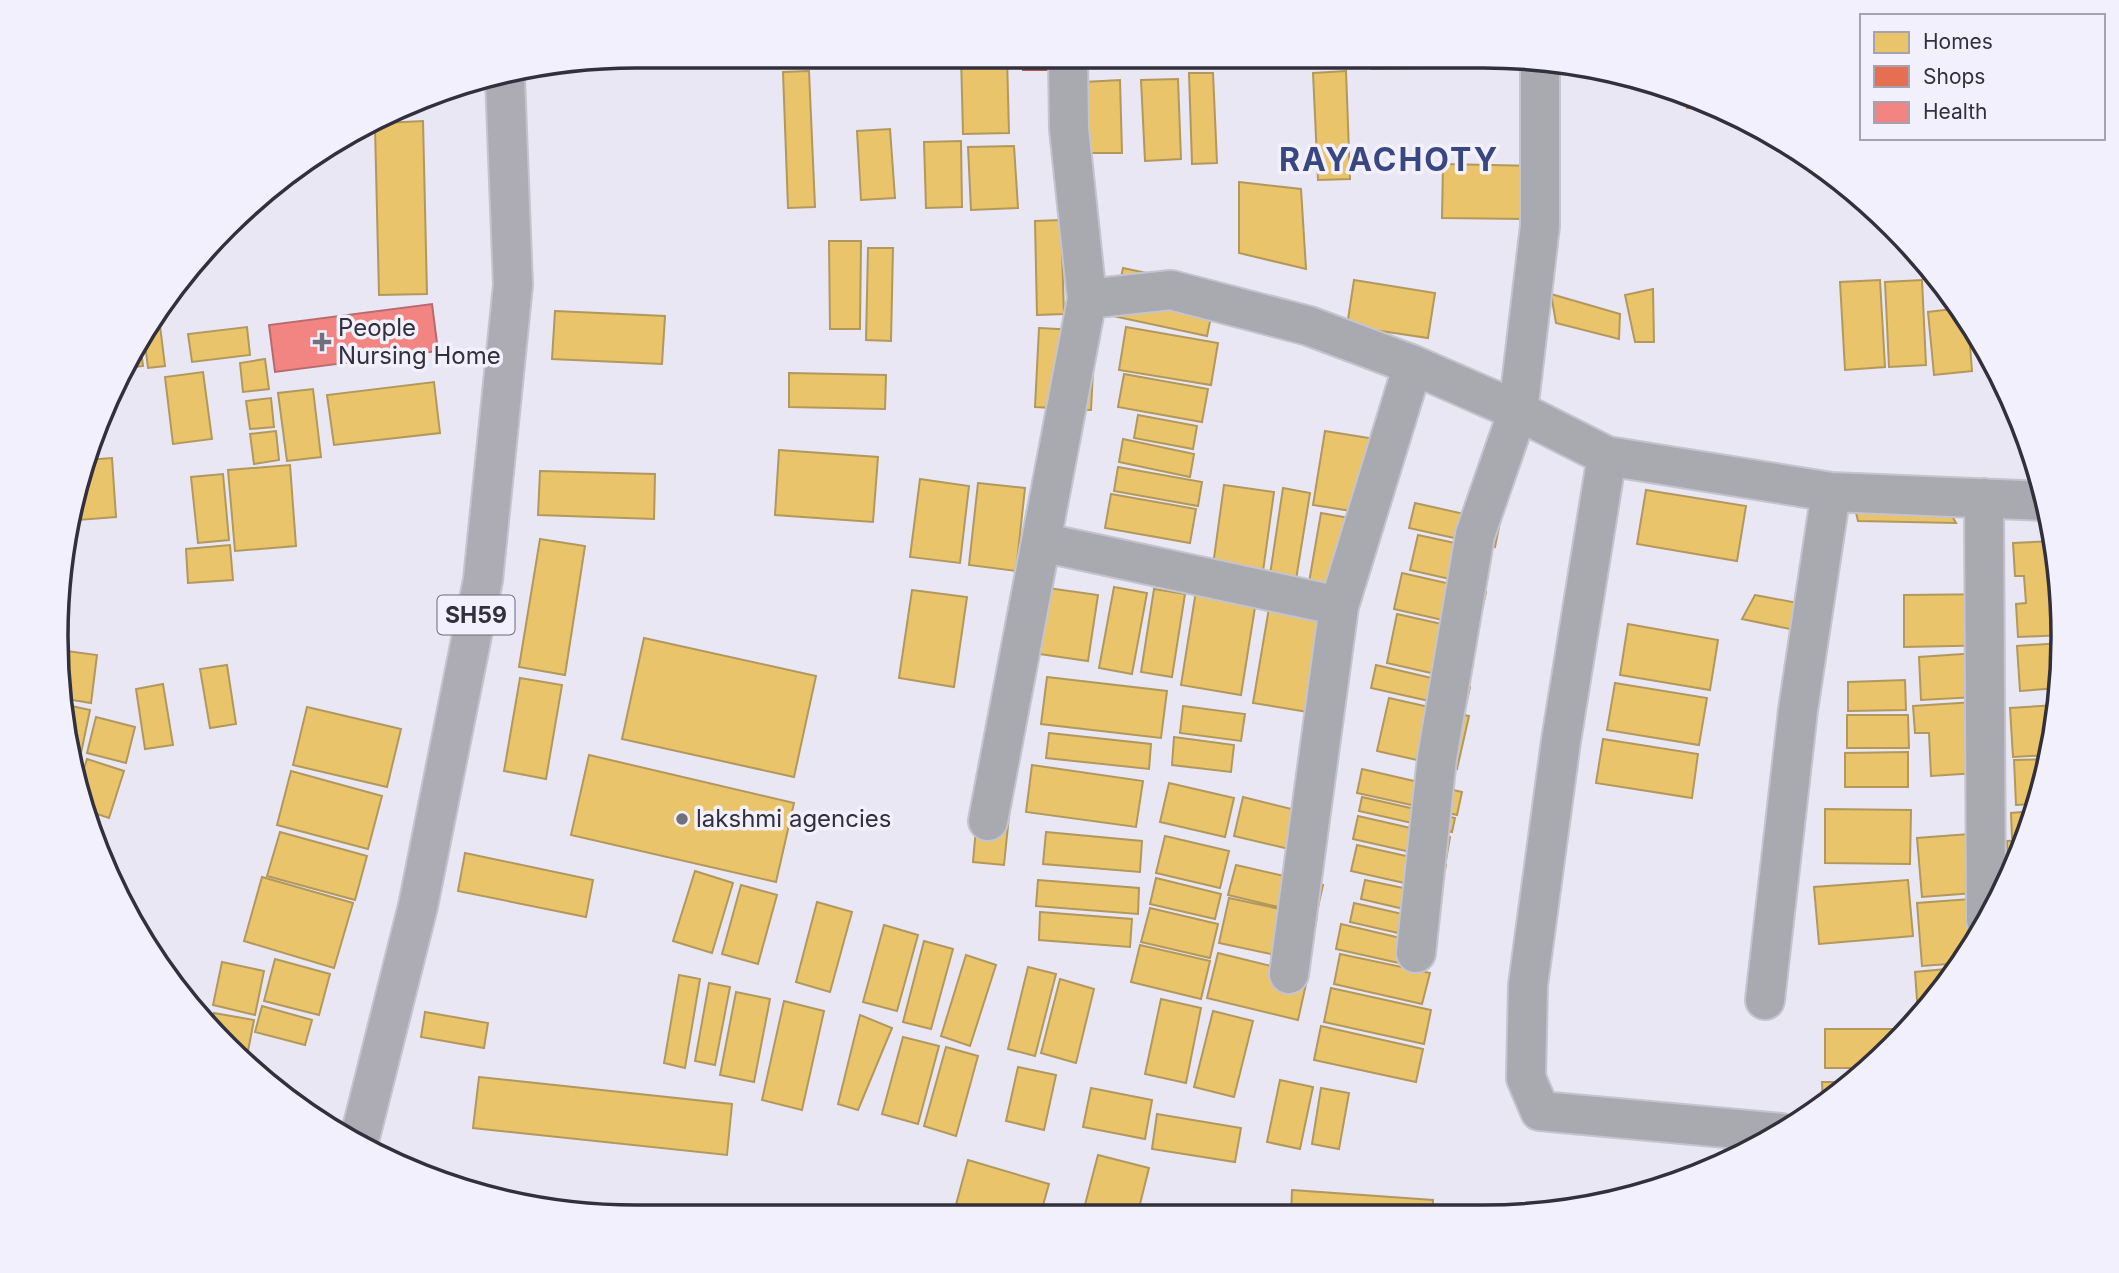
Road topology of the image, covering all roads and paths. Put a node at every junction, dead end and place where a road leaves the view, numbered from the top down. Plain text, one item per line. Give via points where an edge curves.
1 (1068, 68) edge
2 (1540, 71) edge
3 (505, 84) edge
4 (1087, 299) junction
5 (1413, 365) junction
6 (1518, 411) junction
7 (1607, 456) junction
8 (1831, 492) junction
9 (1984, 499) junction
10 (2034, 501) edge
11 (1041, 542) junction
12 (1339, 606) junction
13 (988, 821) dead end
14 (1986, 900) edge
15 (1416, 953) dead end
16 (1289, 974) dead end
17 (1765, 1000) dead end
18 (1763, 1131) edge
19 (361, 1134) edge

1 - 4 street via 1069,129
2 - 6 street via 1539,226
3 - 19 main road, SH59 via 513,285 483,580 418,906
4 - 5 street via 1171,290 1309,326
4 - 11 street
5 - 6 street
5 - 12 street
6 - 7 street
6 - 15 street via 1475,536 1437,758
7 - 8 street
7 - 18 street via 1532,958 1526,1078 1540,1111
8 - 9 street
8 - 17 street via 1798,710
9 - 10 street
9 - 14 street
11 - 12 street
11 - 13 street
12 - 16 street

